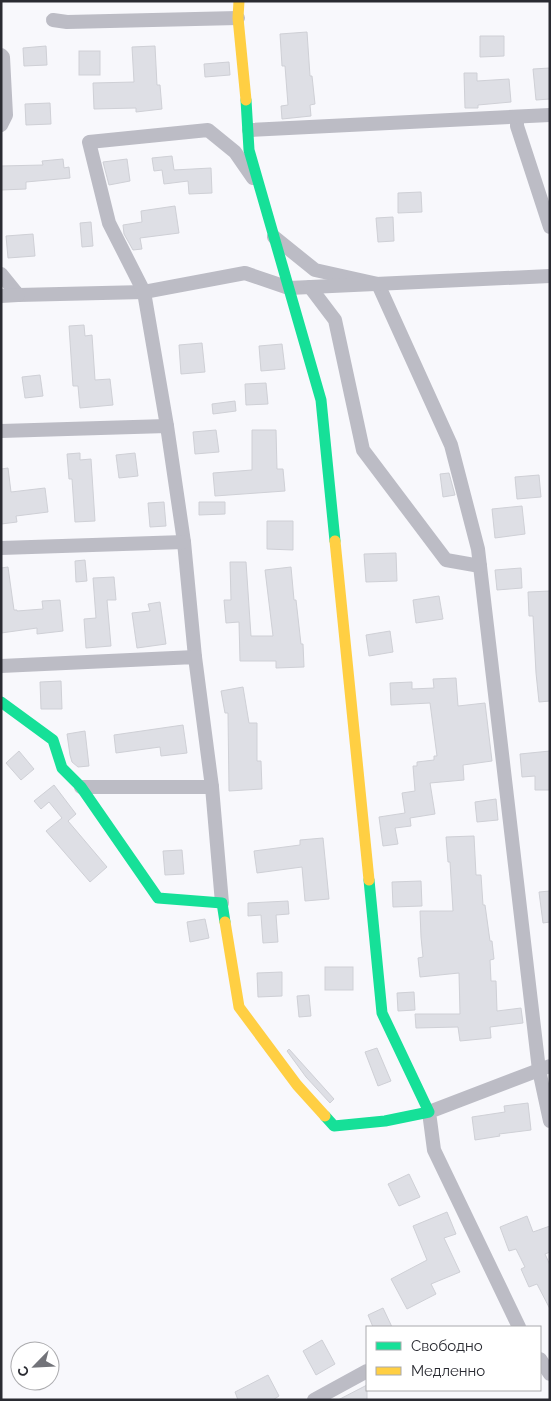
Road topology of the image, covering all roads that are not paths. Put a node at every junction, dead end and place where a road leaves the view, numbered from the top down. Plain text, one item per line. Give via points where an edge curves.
1 (239, 1) edge
2 (238, 18) junction
3 (53, 20) dead end
4 (1, 55) edge
5 (550, 115) edge
6 (517, 118) junction
7 (1, 125) edge
8 (249, 130) junction
9 (261, 191) junction
10 (550, 227) edge
11 (274, 237) junction
12 (1, 274) edge
13 (550, 276) edge
14 (378, 284) junction
15 (310, 287) junction
16 (289, 288) junction
17 (144, 292) junction
18 (18, 295) junction
19 (1, 296) edge
20 (167, 426) junction
21 (1, 430) edge
22 (184, 542) junction
23 (1, 548) edge
24 (480, 566) junction
25 (195, 657) junction
26 (1, 666) edge
27 (1, 702) edge
28 (81, 787) junction
29 (212, 787) junction
30 (222, 903) junction
31 (545, 1068) edge
32 (428, 1112) junction
33 (550, 1121) edge
34 (518, 1326) edge
35 (541, 1360) edge
36 (366, 1372) edge
37 (550, 1374) edge
38 (314, 1400) edge

1 - 2 street
2 - 3 street
2 - 8 street
4 - 7 street via 6,115
5 - 6 street
6 - 8 street
6 - 10 street
8 - 9 street via 249,150
9 - 11 street
9 - 17 street via 236,152 208,130 89,142 109,223
11 - 14 street via 315,270
11 - 16 street
12 - 18 street
13 - 14 street
14 - 15 street
14 - 24 street via 451,445
15 - 16 street
15 - 24 street via 335,320 363,450 446,560
16 - 17 street via 246,273
16 - 32 street via 321,400 382,1013
17 - 18 street
17 - 20 street
18 - 19 street
20 - 21 street
20 - 22 street
22 - 23 street
22 - 25 street
24 - 31 street
25 - 26 street
25 - 29 street
27 - 28 street via 52,740 62,768
28 - 29 street
28 - 30 street via 158,898
29 - 30 street
30 - 32 street via 239,1007 297,1085 334,1126 385,1122
31 - 32 street
31 - 33 street
32 - 34 street via 434,1150
35 - 37 street
36 - 38 street

